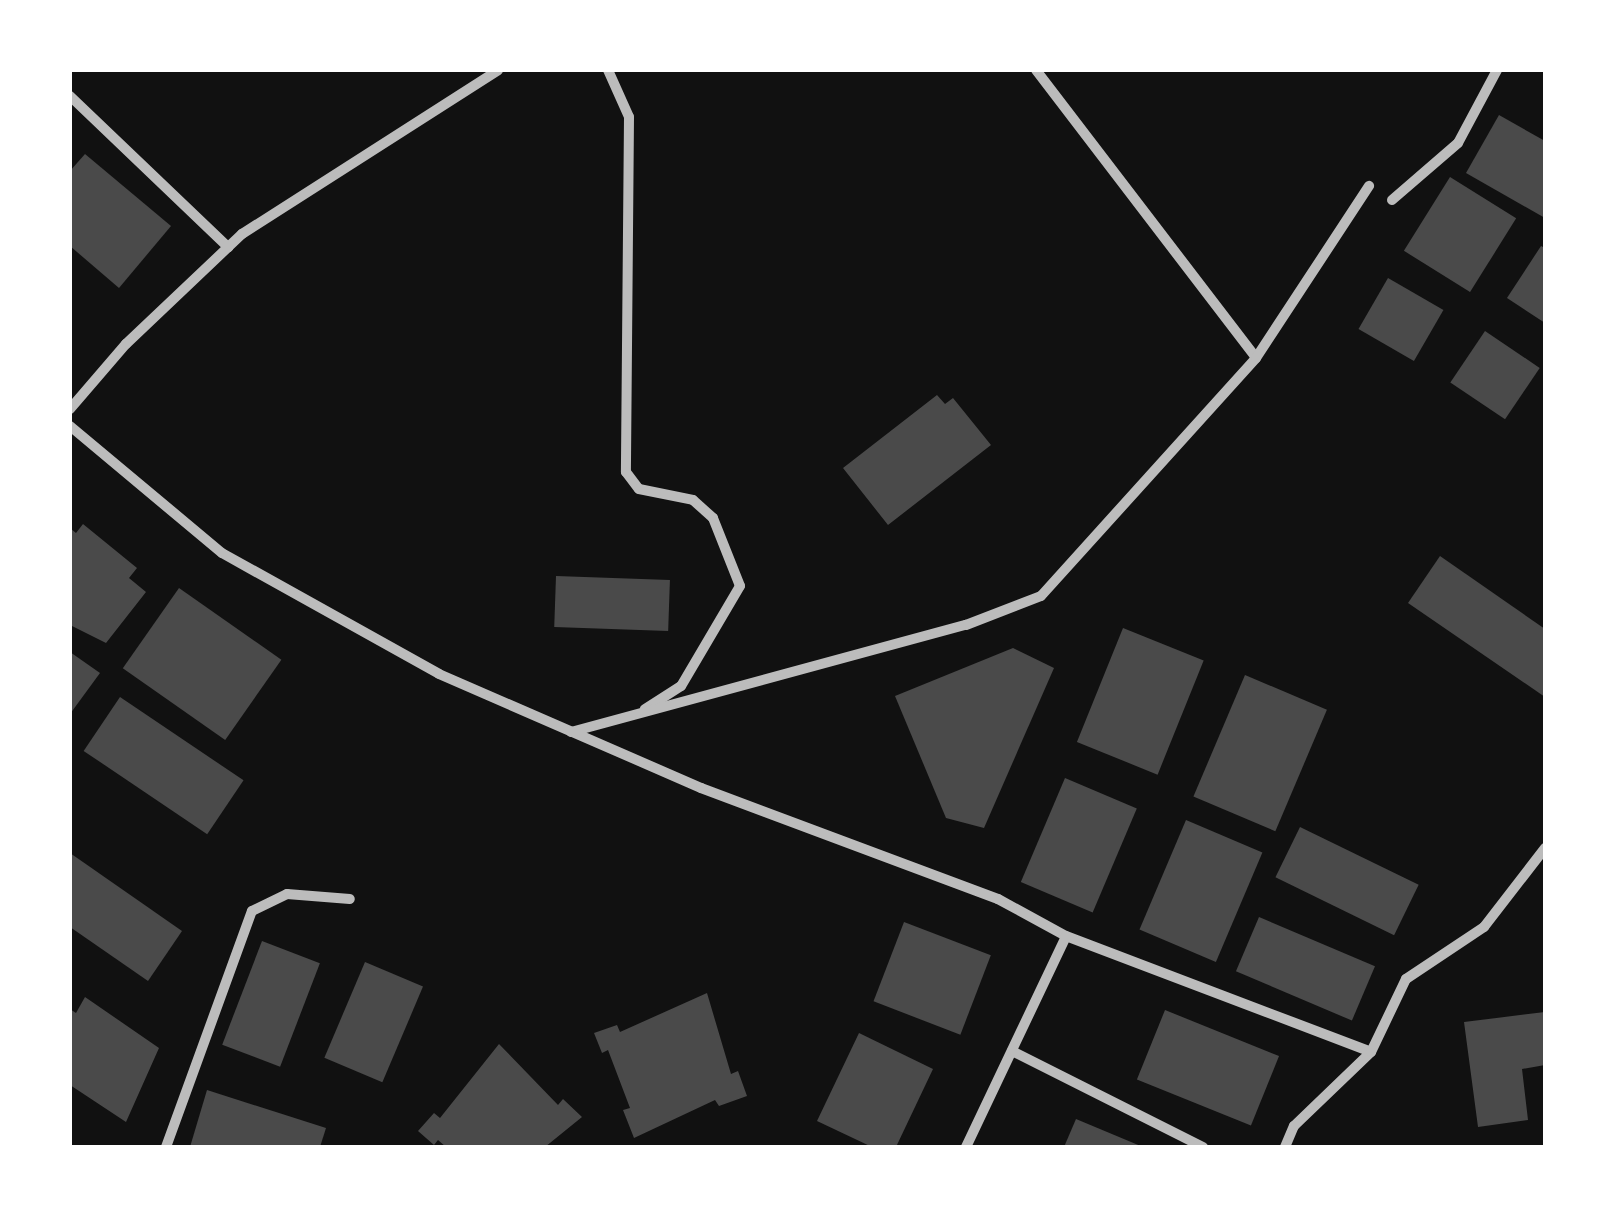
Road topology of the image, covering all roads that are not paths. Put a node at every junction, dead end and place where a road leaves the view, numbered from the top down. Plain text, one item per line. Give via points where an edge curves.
1 (498, 70) edge
2 (608, 70) edge
3 (1036, 70) edge
4 (1497, 70) edge
5 (70, 96) edge
6 (1369, 186) dead end
7 (1392, 200) dead end
8 (228, 247) junction
9 (1256, 358) junction
10 (70, 409) edge
11 (70, 426) edge
12 (640, 712) junction
13 (571, 732) junction
14 (1545, 848) edge
15 (350, 899) dead end
16 (1066, 936) junction
17 (1012, 1050) junction
18 (1371, 1052) junction
19 (166, 1147) edge
20 (966, 1147) edge
21 (1203, 1147) edge
22 (1284, 1147) edge

1 - 8 street
2 - 12 street via 629,117 626,472 639,489 693,500 713,518 740,586 681,686
3 - 9 street
4 - 7 street via 1458,144
5 - 8 street
6 - 9 street
8 - 10 street via 126,344
9 - 12 street via 1041,596 966,625
11 - 13 street via 222,553 439,674
12 - 13 street
13 - 16 street via 998,899
14 - 18 street via 1484,927 1406,979
15 - 19 street via 286,894 252,911
16 - 17 street
16 - 18 street
17 - 20 street
17 - 21 street
18 - 22 street via 1294,1126

